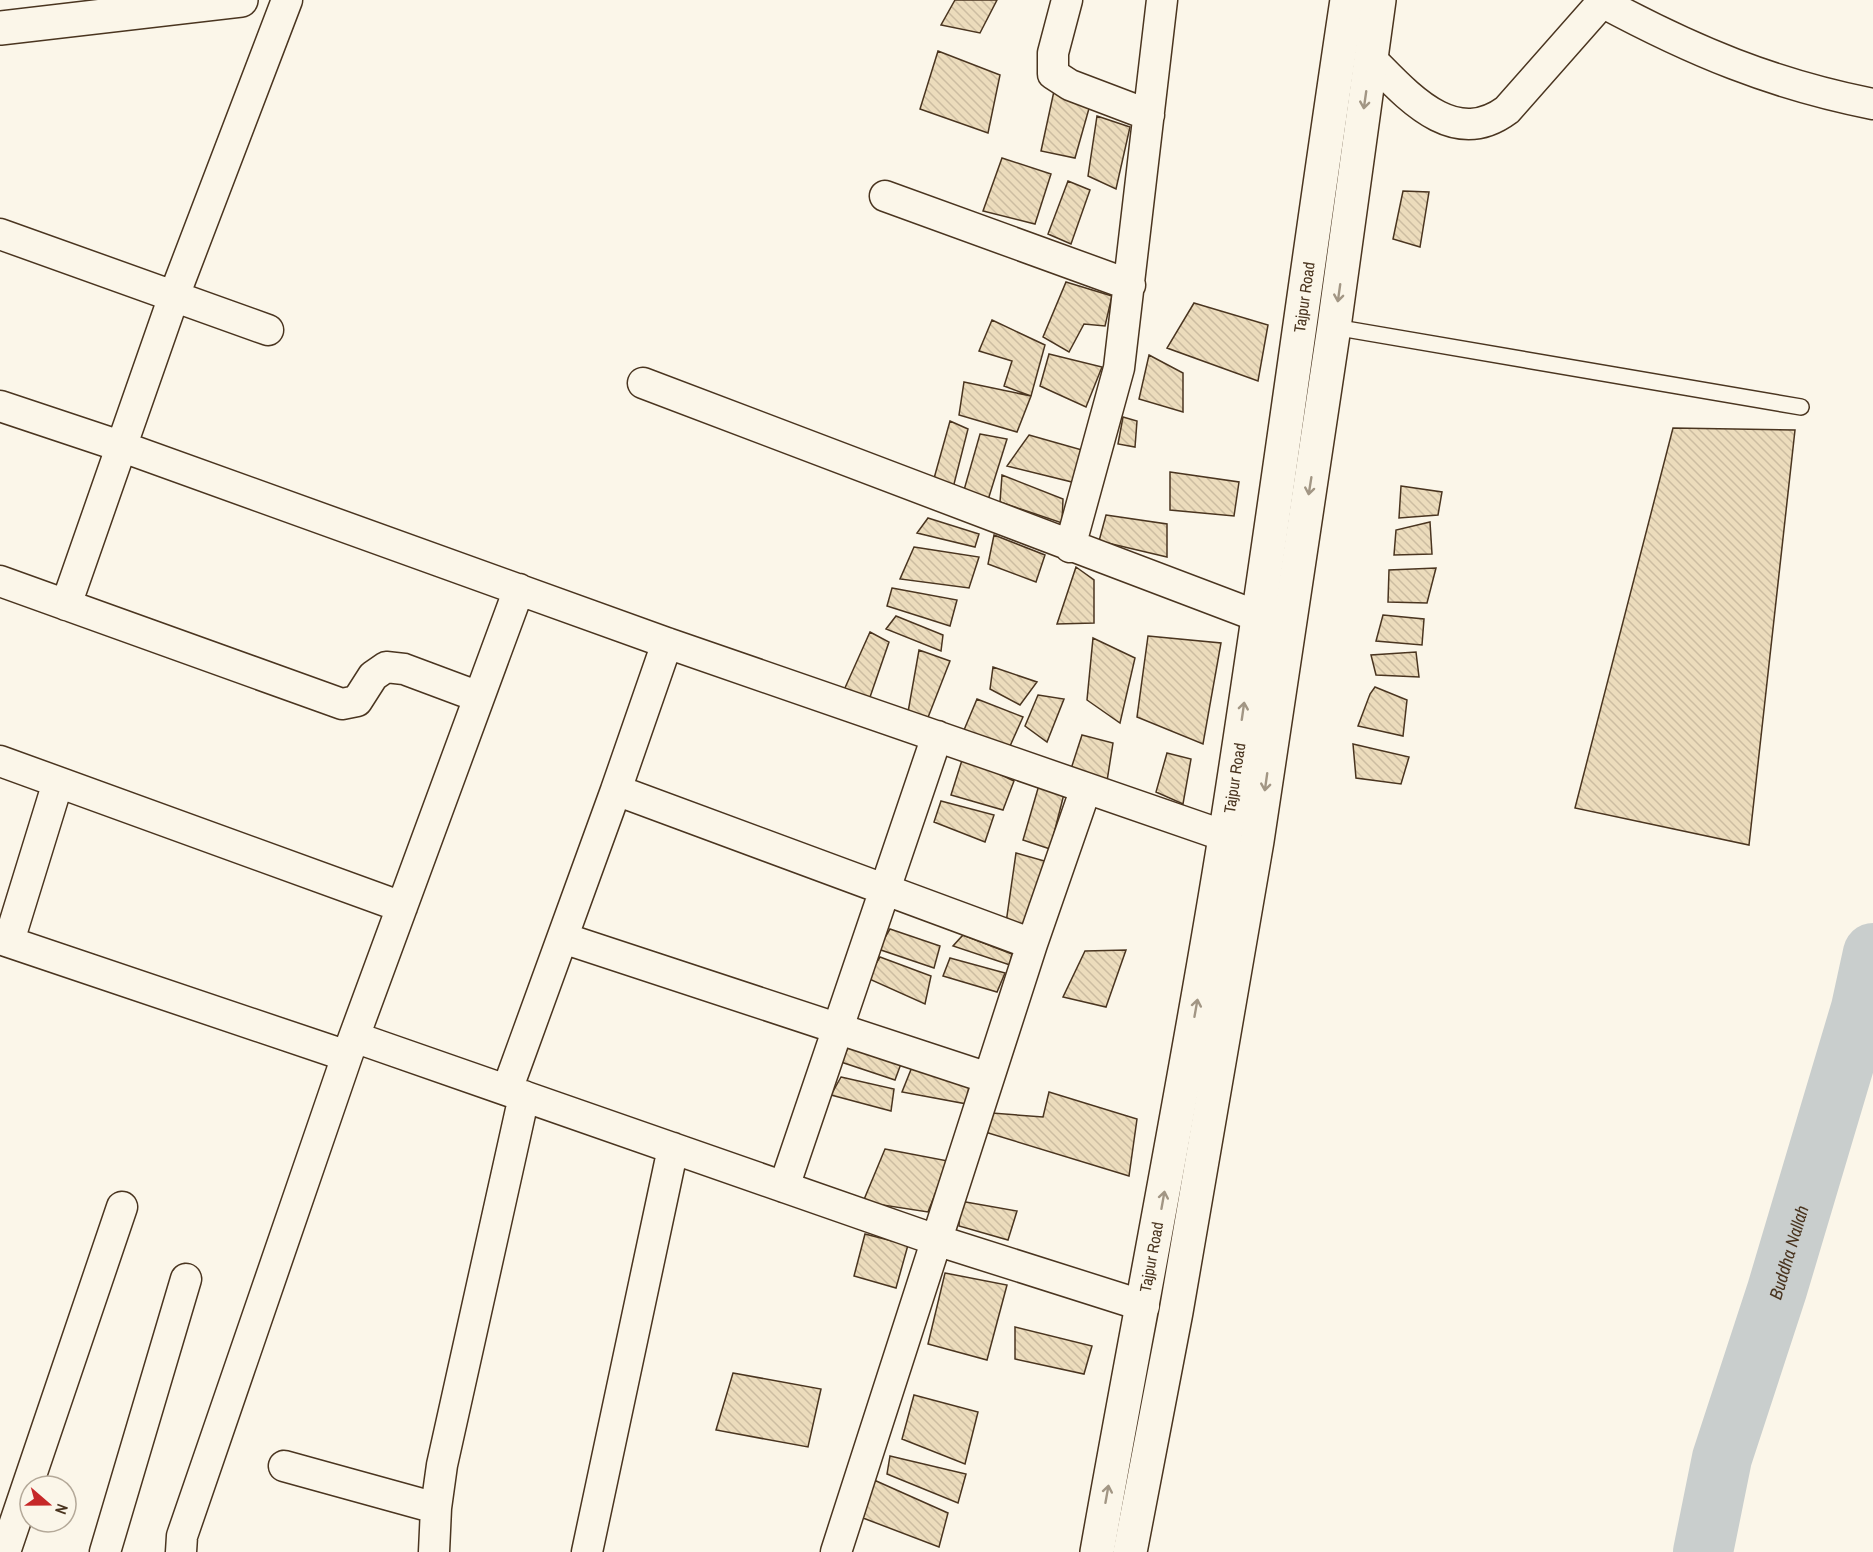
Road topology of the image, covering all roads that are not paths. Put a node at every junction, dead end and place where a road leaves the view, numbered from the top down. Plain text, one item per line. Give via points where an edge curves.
1 (241, 0) edge
2 (287, 0) edge
3 (1067, 0) edge
4 (1162, 0) edge
5 (1347, 0) edge
6 (1379, 0) edge
7 (1603, 1) edge
8 (0, 28) edge
9 (1371, 59) junction
10 (1873, 104) edge
11 (1149, 115) junction
12 (885, 196) dead end
13 (0, 234) edge
14 (1130, 285) junction
15 (174, 296) junction
16 (1334, 327) junction
17 (268, 330) dead end
18 (643, 383) dead end
19 (0, 406) edge
20 (1801, 407) dead end
21 (120, 446) junction
22 (1070, 547) junction
23 (0, 581) edge
24 (519, 590) junction
25 (66, 605) junction
26 (1257, 616) junction
27 (667, 643) junction
28 (478, 697) junction
29 (937, 736) junction
30 (0, 761) edge
31 (58, 782) junction
32 (1086, 788) junction
33 (616, 790) junction
34 (1225, 836) junction
35 (885, 890) junction
36 (1215, 900) junction
37 (1246, 905) junction
38 (402, 907) junction
39 (563, 938) junction
40 (4, 940) edge
41 (1032, 944) junction
42 (836, 1028) junction
43 (351, 1046) junction
44 (988, 1078) junction
45 (516, 1093) junction
46 (673, 1148) junction
47 (784, 1186) junction
48 (122, 1207) dead end
49 (936, 1240) junction
50 (186, 1279) dead end
51 (1144, 1306) junction
52 (285, 1466) dead end
53 (435, 1509) junction
54 (5, 1552) edge
55 (105, 1552) edge
56 (181, 1552) edge
57 (434, 1552) edge
58 (587, 1552) edge
59 (836, 1552) edge
60 (1096, 1552) edge
61 (1130, 1552) edge

1 - 8 main road
2 - 15 street
3 - 11 street via 1053,53 1053,74 1070,85
4 - 11 street
5 - 26 main road, Tajpur Road
6 - 9 main road, Tajpur Road
7 - 9 street via 1492,122 1476,125 1436,116 1418,106
7 - 10 street via 1669,38 1731,65
9 -> 16 main road, Tajpur Road
11 - 14 street
12 - 14 street
13 - 15 street
14 - 22 street via 1119,368
15 - 17 street
15 - 21 street
16 - 20 lane
16 -> 37 main road, Tajpur Road
18 - 22 street
19 - 21 street
21 - 24 street
21 - 25 street
22 - 26 street
23 - 25 street
24 - 27 street
24 - 28 street
25 - 28 street via 342,704 357,701 373,676 386,667 404,669
34 -> 26 main road, Tajpur Road
27 - 29 street
27 - 33 street
28 - 38 street
29 - 32 street
29 - 35 street
30 - 31 street
31 - 38 street
31 - 40 street
32 - 34 street
32 - 41 street
33 - 35 street
33 - 39 street
34 - 36 main road, Tajpur Road
35 - 41 street
35 - 42 street
36 - 37 main road
51 -> 36 main road, Tajpur Road
37 - 61 main road, Tajpur Road
38 - 43 street
39 - 42 street
39 - 45 street
40 - 43 street
41 - 44 street
42 - 44 street
42 - 47 street
43 - 45 street
43 - 56 street via 182,1536
44 - 49 street
45 - 46 street
45 - 53 street
46 - 47 street
46 - 58 street
47 - 49 street
48 - 54 street
49 - 51 street
49 - 59 street
50 - 55 street
60 -> 51 main road, Tajpur Road
52 - 53 street
53 - 57 street

